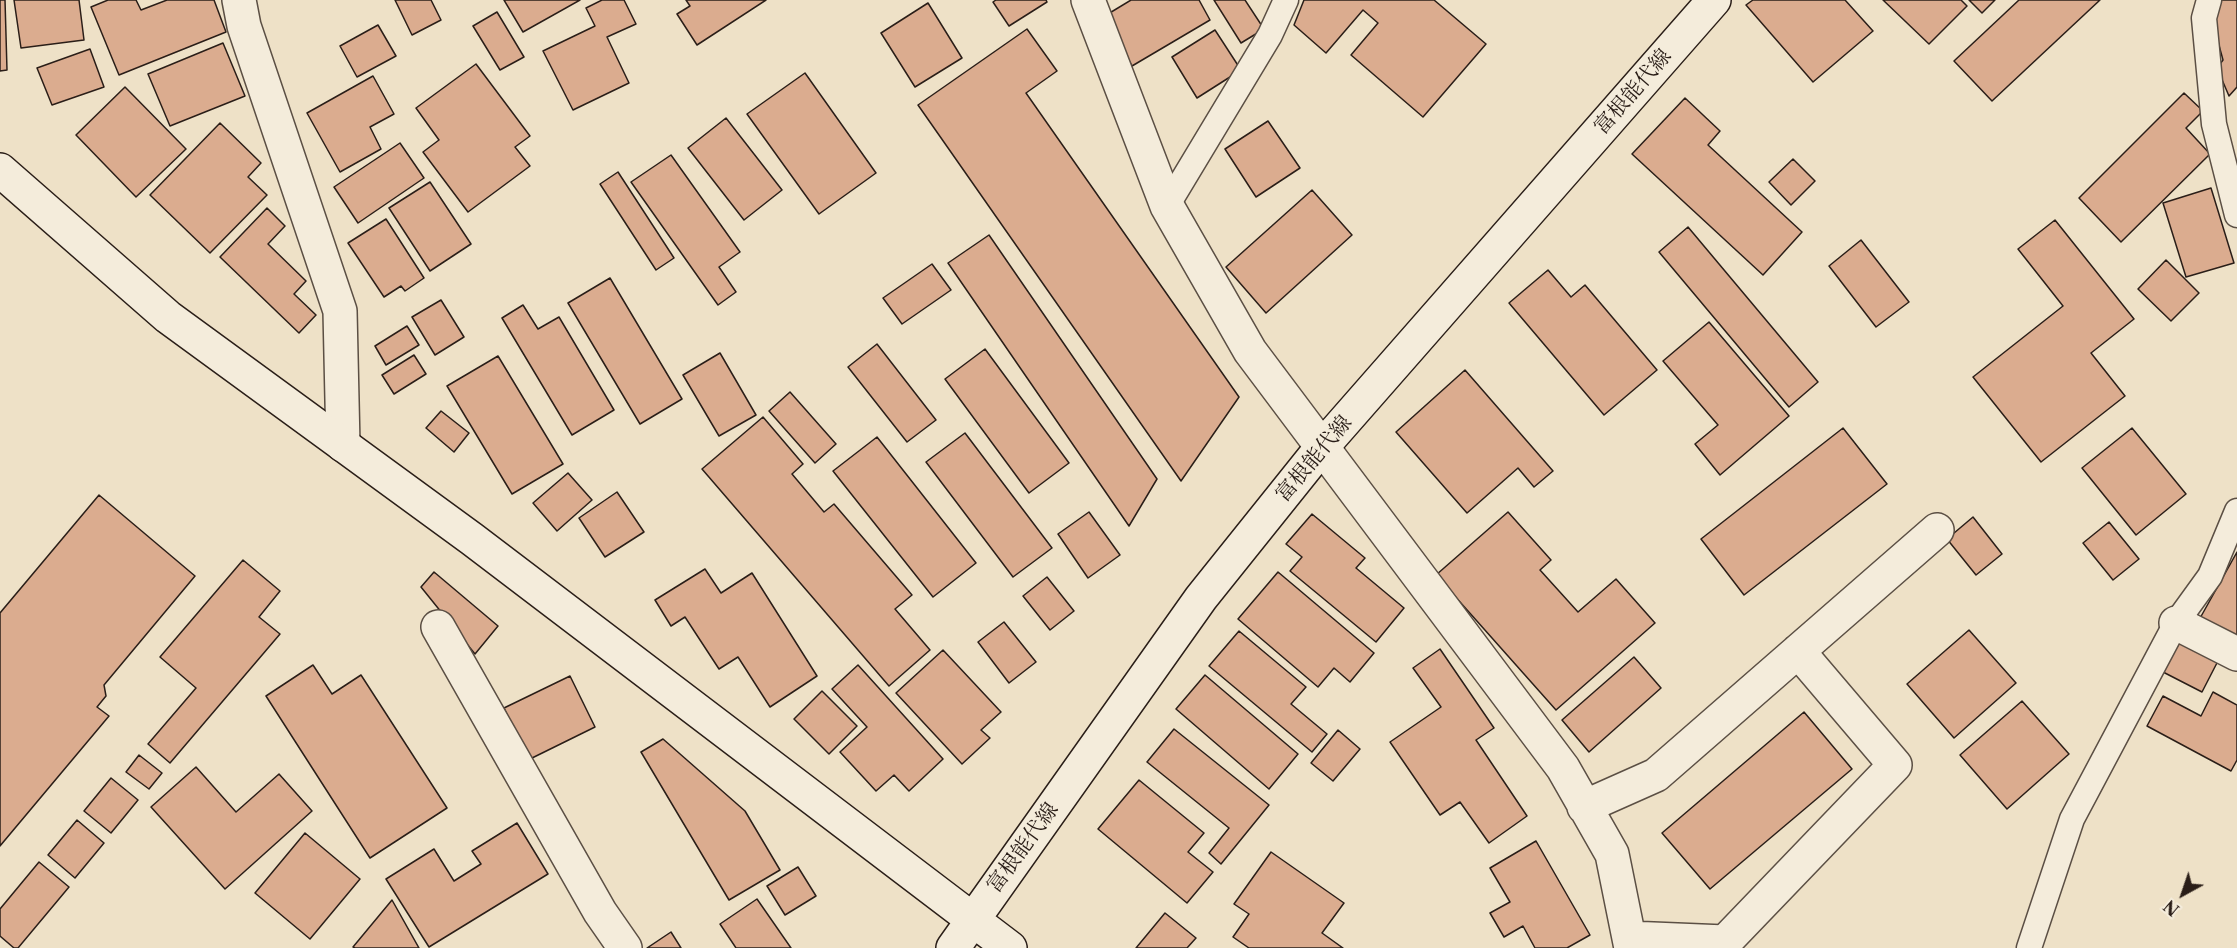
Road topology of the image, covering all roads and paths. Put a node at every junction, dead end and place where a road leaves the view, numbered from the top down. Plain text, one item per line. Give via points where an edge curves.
1 (239, 0) edge
2 (1088, 0) edge
3 (1286, 0) edge
4 (1714, 0) edge
5 (2209, 0) edge
6 (0, 170) edge
7 (1167, 206) junction
8 (2237, 215) edge
9 (343, 445) junction
10 (1322, 447) junction
11 (2237, 511) edge
12 (1937, 530) dead end
13 (2176, 623) junction
14 (438, 627) dead end
15 (1798, 651) junction
16 (2237, 654) edge
17 (1584, 807) junction
18 (973, 918) junction
19 (1630, 943) edge
20 (625, 948) edge
21 (953, 948) edge
22 (1010, 948) edge
23 (2029, 948) edge

1 - 9 street via 244,26 340,312
2 - 7 street
3 - 7 lane via 1270,34
4 - 10 street, 富根能代線
5 - 8 lane via 2204,18 2214,124
6 - 9 street via 168,317
7 - 10 street via 1250,351
9 - 18 street
10 - 17 street via 1563,768
10 - 18 street, 富根能代線 via 1201,598
11 - 13 lane via 2210,576
12 - 15 street
13 - 16 street
13 - 23 lane via 2072,819
14 - 20 street via 600,912
15 - 17 street via 1656,775
15 - 19 street via 1894,765 1725,942
17 - 19 street via 1612,854
18 - 21 street, 富根能代線
18 - 22 street

